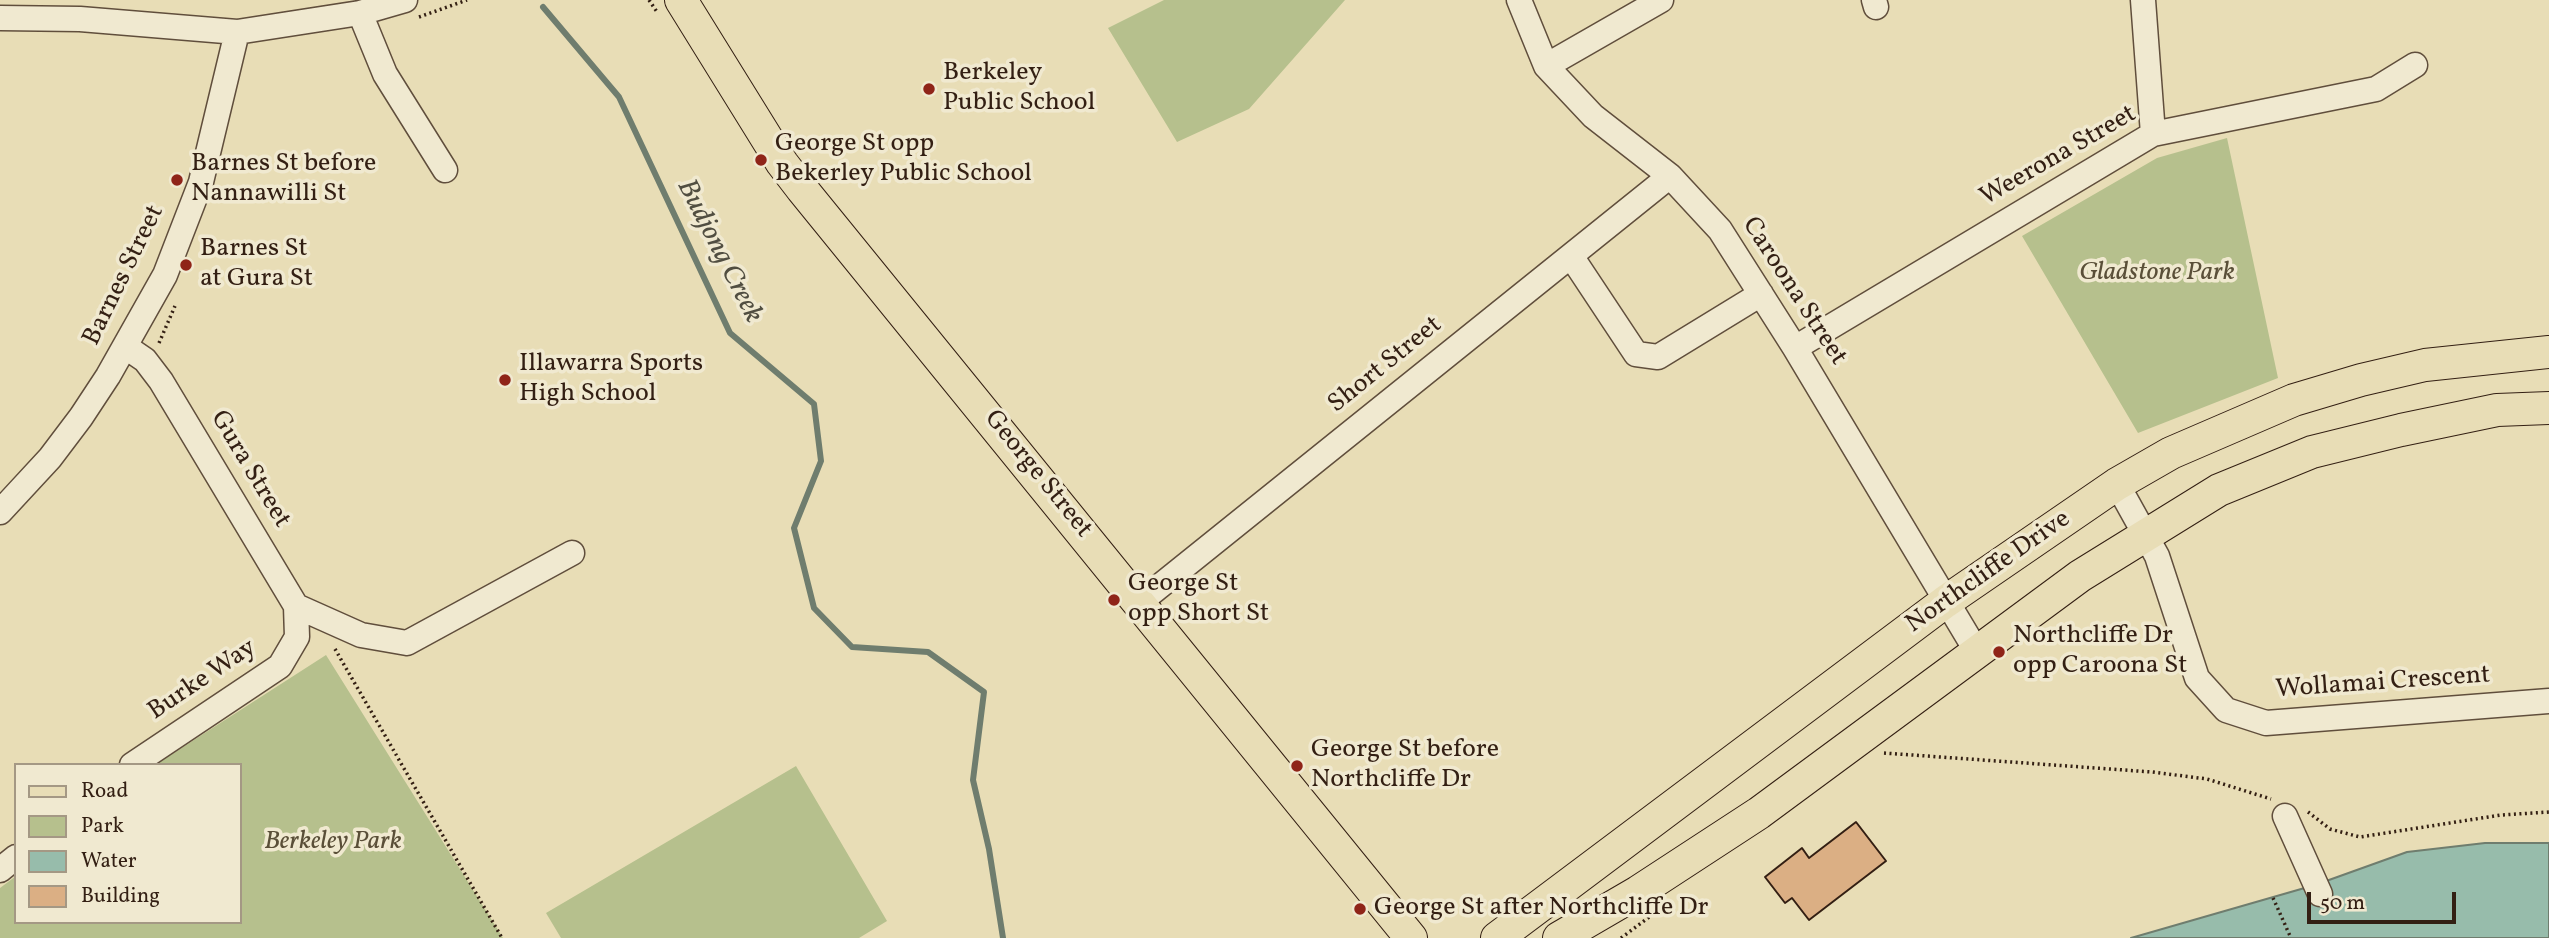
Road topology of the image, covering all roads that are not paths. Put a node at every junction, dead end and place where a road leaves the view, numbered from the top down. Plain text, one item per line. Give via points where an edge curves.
1 (681, 0) edge
2 (1520, 0) edge
3 (1661, 0) edge
4 (2143, 0) edge
5 (406, 10) edge
6 (360, 13) junction
7 (0, 18) edge
8 (237, 32) junction
9 (2415, 65) dead end
10 (1546, 66) junction
11 (2153, 134) junction
12 (444, 170) dead end
13 (1670, 176) junction
14 (1571, 256) junction
15 (1761, 294) junction
16 (126, 347) junction
17 (1795, 348) junction
18 (2549, 352) edge
19 (2549, 408) edge
20 (2117, 484) junction
21 (0, 512) edge
22 (2145, 534) junction
23 (572, 553) dead end
24 (1945, 602) junction
25 (1140, 603) junction
26 (306, 610) junction
27 (297, 636) joint
28 (1977, 652) junction
29 (2549, 701) edge
30 (135, 763) edge
31 (2288, 809) road end
32 (14, 859) edge
33 (0, 870) edge
34 (2320, 894) dead end
35 (1411, 938) edge
36 (1497, 938) edge
37 (1559, 938) edge

1 - 25 main road, George Street via 796,180
2 - 10 street, Caroona Street
3 - 10 street
4 - 11 street
5 - 6 street
6 - 8 street
6 - 12 street via 385,74
7 - 8 street via 80,19
8 - 16 street, Barnes Street via 201,182 165,275
9 - 11 street, Weerona Street via 2376,89
10 - 13 street, Caroona Street via 1593,116
11 - 17 street, Weerona Street
13 - 14 street, Short Street
13 - 15 street, Caroona Street via 1720,230
14 - 15 street via 1636,354 1658,357
14 - 25 street, Short Street
15 - 17 street, Caroona Street
16 - 21 street, Barnes Street via 50,458
16 - 26 street, Gura Street via 145,360 161,381
17 - 24 street, Caroona Street
18 - 20 main road, Northcliffe Drive via 2425,365 2294,400 2213,433
19 - 22 main road, Northcliffe Drive via 2497,410 2312,452 2219,490
20 - 22 street, Wollamai Crescent
20 - 24 main road, Northcliffe Drive
22 - 28 main road, Northcliffe Drive
22 - 29 street, Wollamai Crescent via 2157,556 2197,678 2226,710 2266,723
23 - 26 street via 408,643 361,635
24 - 28 street, Caroona Street
24 - 36 main road, Northcliffe Drive
25 - 35 main road, George Street
26 - 27 street, Gura Street
27 - 30 street, Burke Way via 280,666
28 - 37 main road, Northcliffe Drive via 1759,813
31 - 34 street
32 - 33 street

